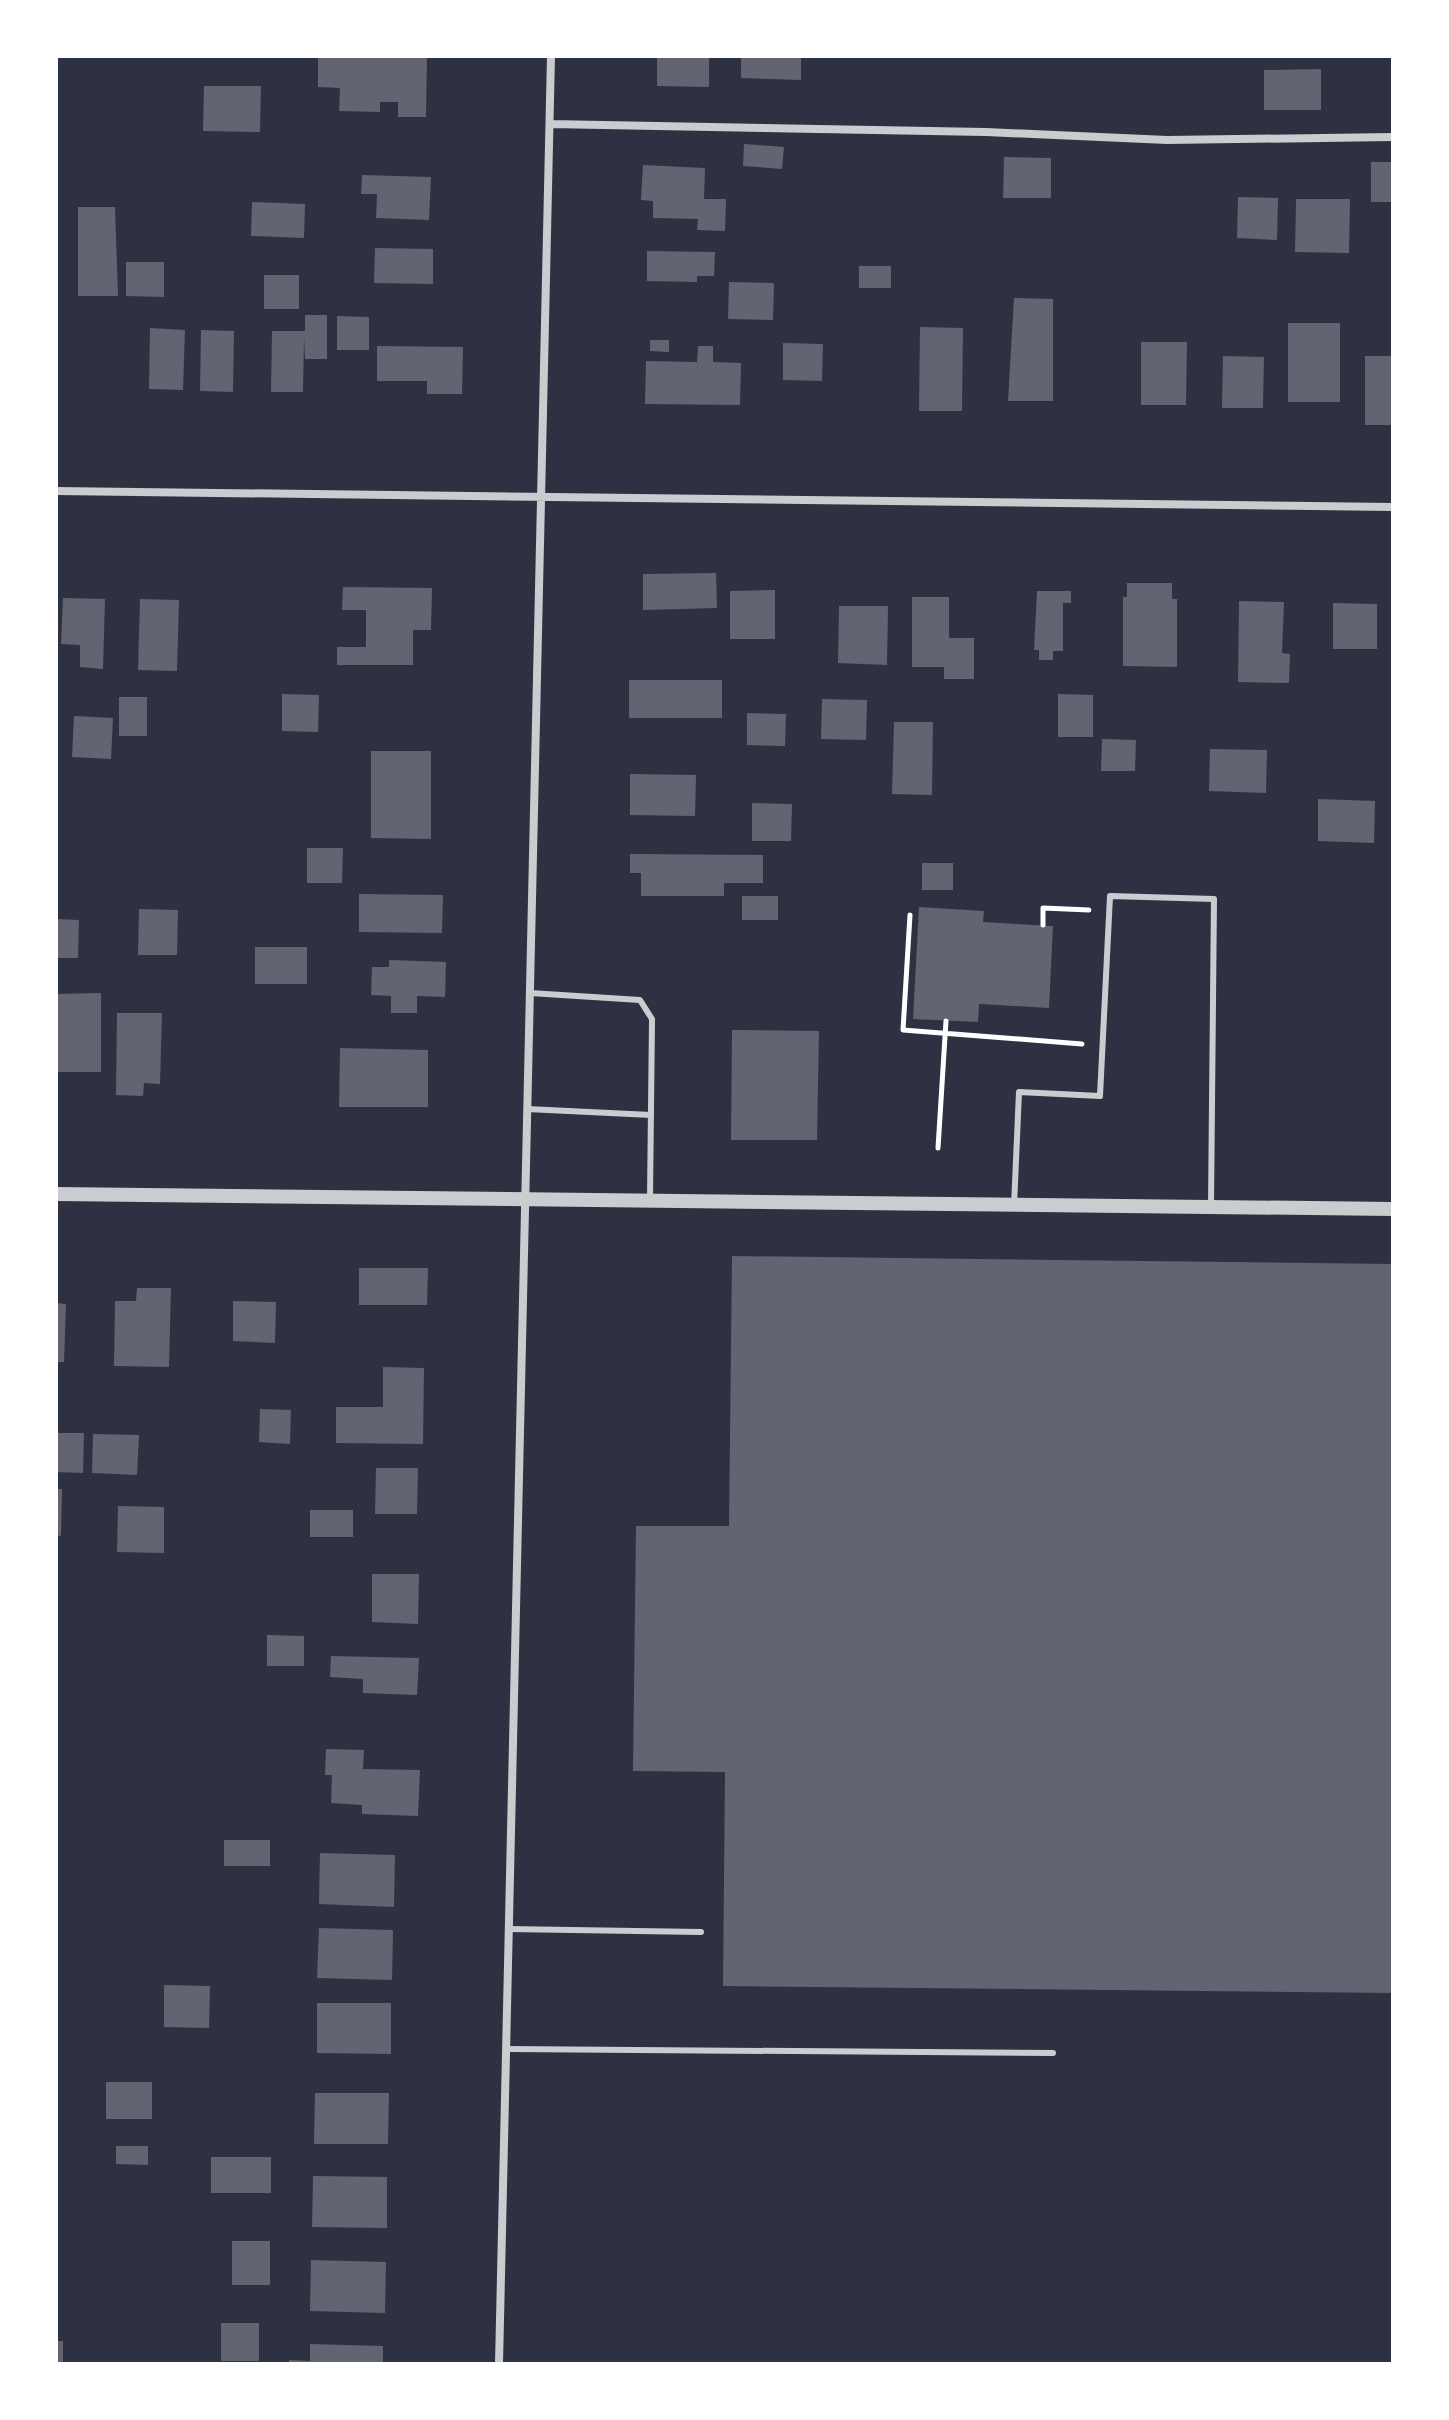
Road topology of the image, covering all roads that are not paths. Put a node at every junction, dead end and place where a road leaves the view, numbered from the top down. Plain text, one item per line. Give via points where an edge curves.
1 (551, 56) edge
2 (550, 124) junction
3 (1393, 137) edge
4 (56, 491) edge
5 (540, 497) junction
6 (1393, 507) edge
7 (530, 993) junction
8 (527, 1109) junction
9 (651, 1115) junction
10 (56, 1194) edge
11 (525, 1200) junction
12 (649, 1202) junction
13 (1014, 1206) junction
14 (1211, 1208) junction
15 (1393, 1209) edge
16 (508, 1929) junction
17 (701, 1932) dead end
18 (506, 2049) junction
19 (1053, 2053) dead end
20 (499, 2364) edge

1 - 2 street
2 - 3 street via 1167,140
2 - 5 street
4 - 5 street
5 - 6 street
5 - 7 street
7 - 8 street
7 - 9 lane via 640,1000 652,1019
8 - 9 lane
8 - 11 street
9 - 12 lane
10 - 11 street
11 - 12 street
11 - 16 street
12 - 13 street
13 - 14 street
13 - 14 lane via 1019,1092 1100,1096 1110,896 1214,899
14 - 15 street
16 - 17 lane
16 - 18 street
18 - 19 lane
18 - 20 street

